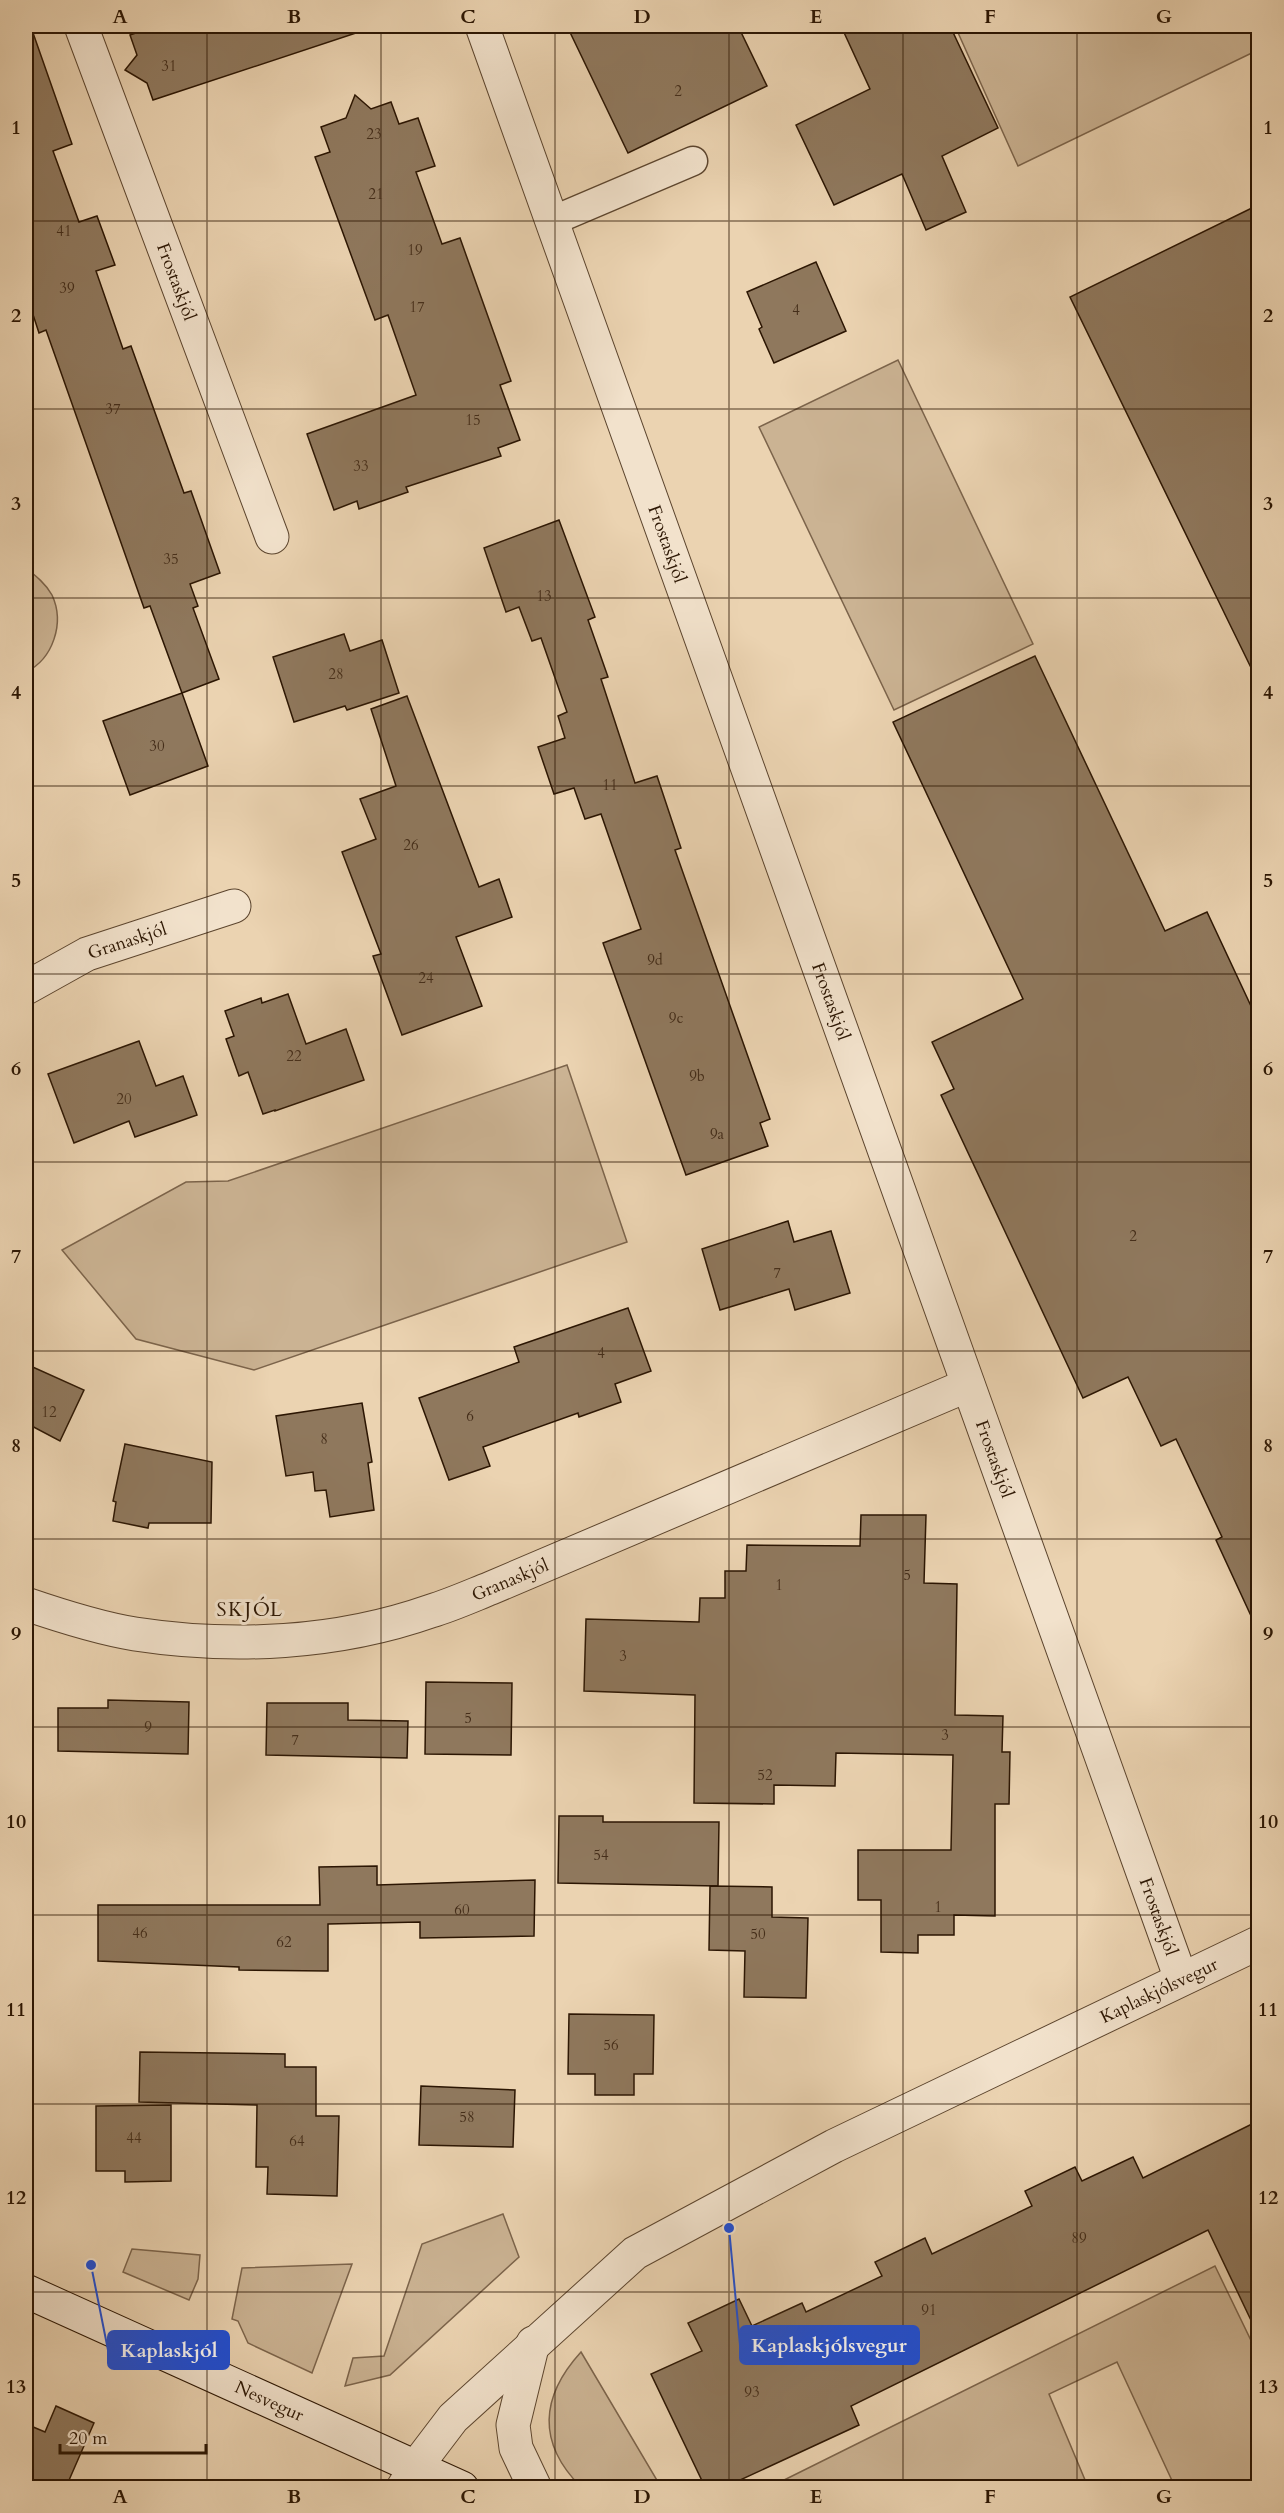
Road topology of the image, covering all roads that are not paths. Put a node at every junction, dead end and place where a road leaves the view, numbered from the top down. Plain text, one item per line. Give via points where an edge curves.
1 (81, 26) edge
2 (482, 26) edge
3 (693, 161) dead end
4 (552, 221) junction
5 (272, 537) dead end
6 (234, 906) dead end
7 (26, 988) edge
8 (968, 1385) junction
9 (26, 1604) edge
10 (1258, 1943) edge
11 (1181, 1979) junction
12 (26, 2291) edge
13 (533, 2343) junction
14 (409, 2477) edge
15 (462, 2487) edge
16 (536, 2487) edge

1 - 5 street, Frostaskjól
2 - 4 street, Frostaskjól
3 - 4 lane
4 - 8 street, Frostaskjól
6 - 7 street, Granaskjól via 87,954
8 - 9 street, Granaskjól via 491,1588 431,1612 368,1629 247,1643 190,1641 133,1634
8 - 11 street, Frostaskjól
10 - 11 street, Kaplaskjólsvegur
11 - 13 street, Kaplaskjólsvegur via 834,2146 635,2253
12 - 14 street, Nesvegur
13 - 14 street, Kaplaskjólsvegur via 453,2418
13 - 16 street via 513,2425 516,2448
14 - 15 street, Nesvegur

